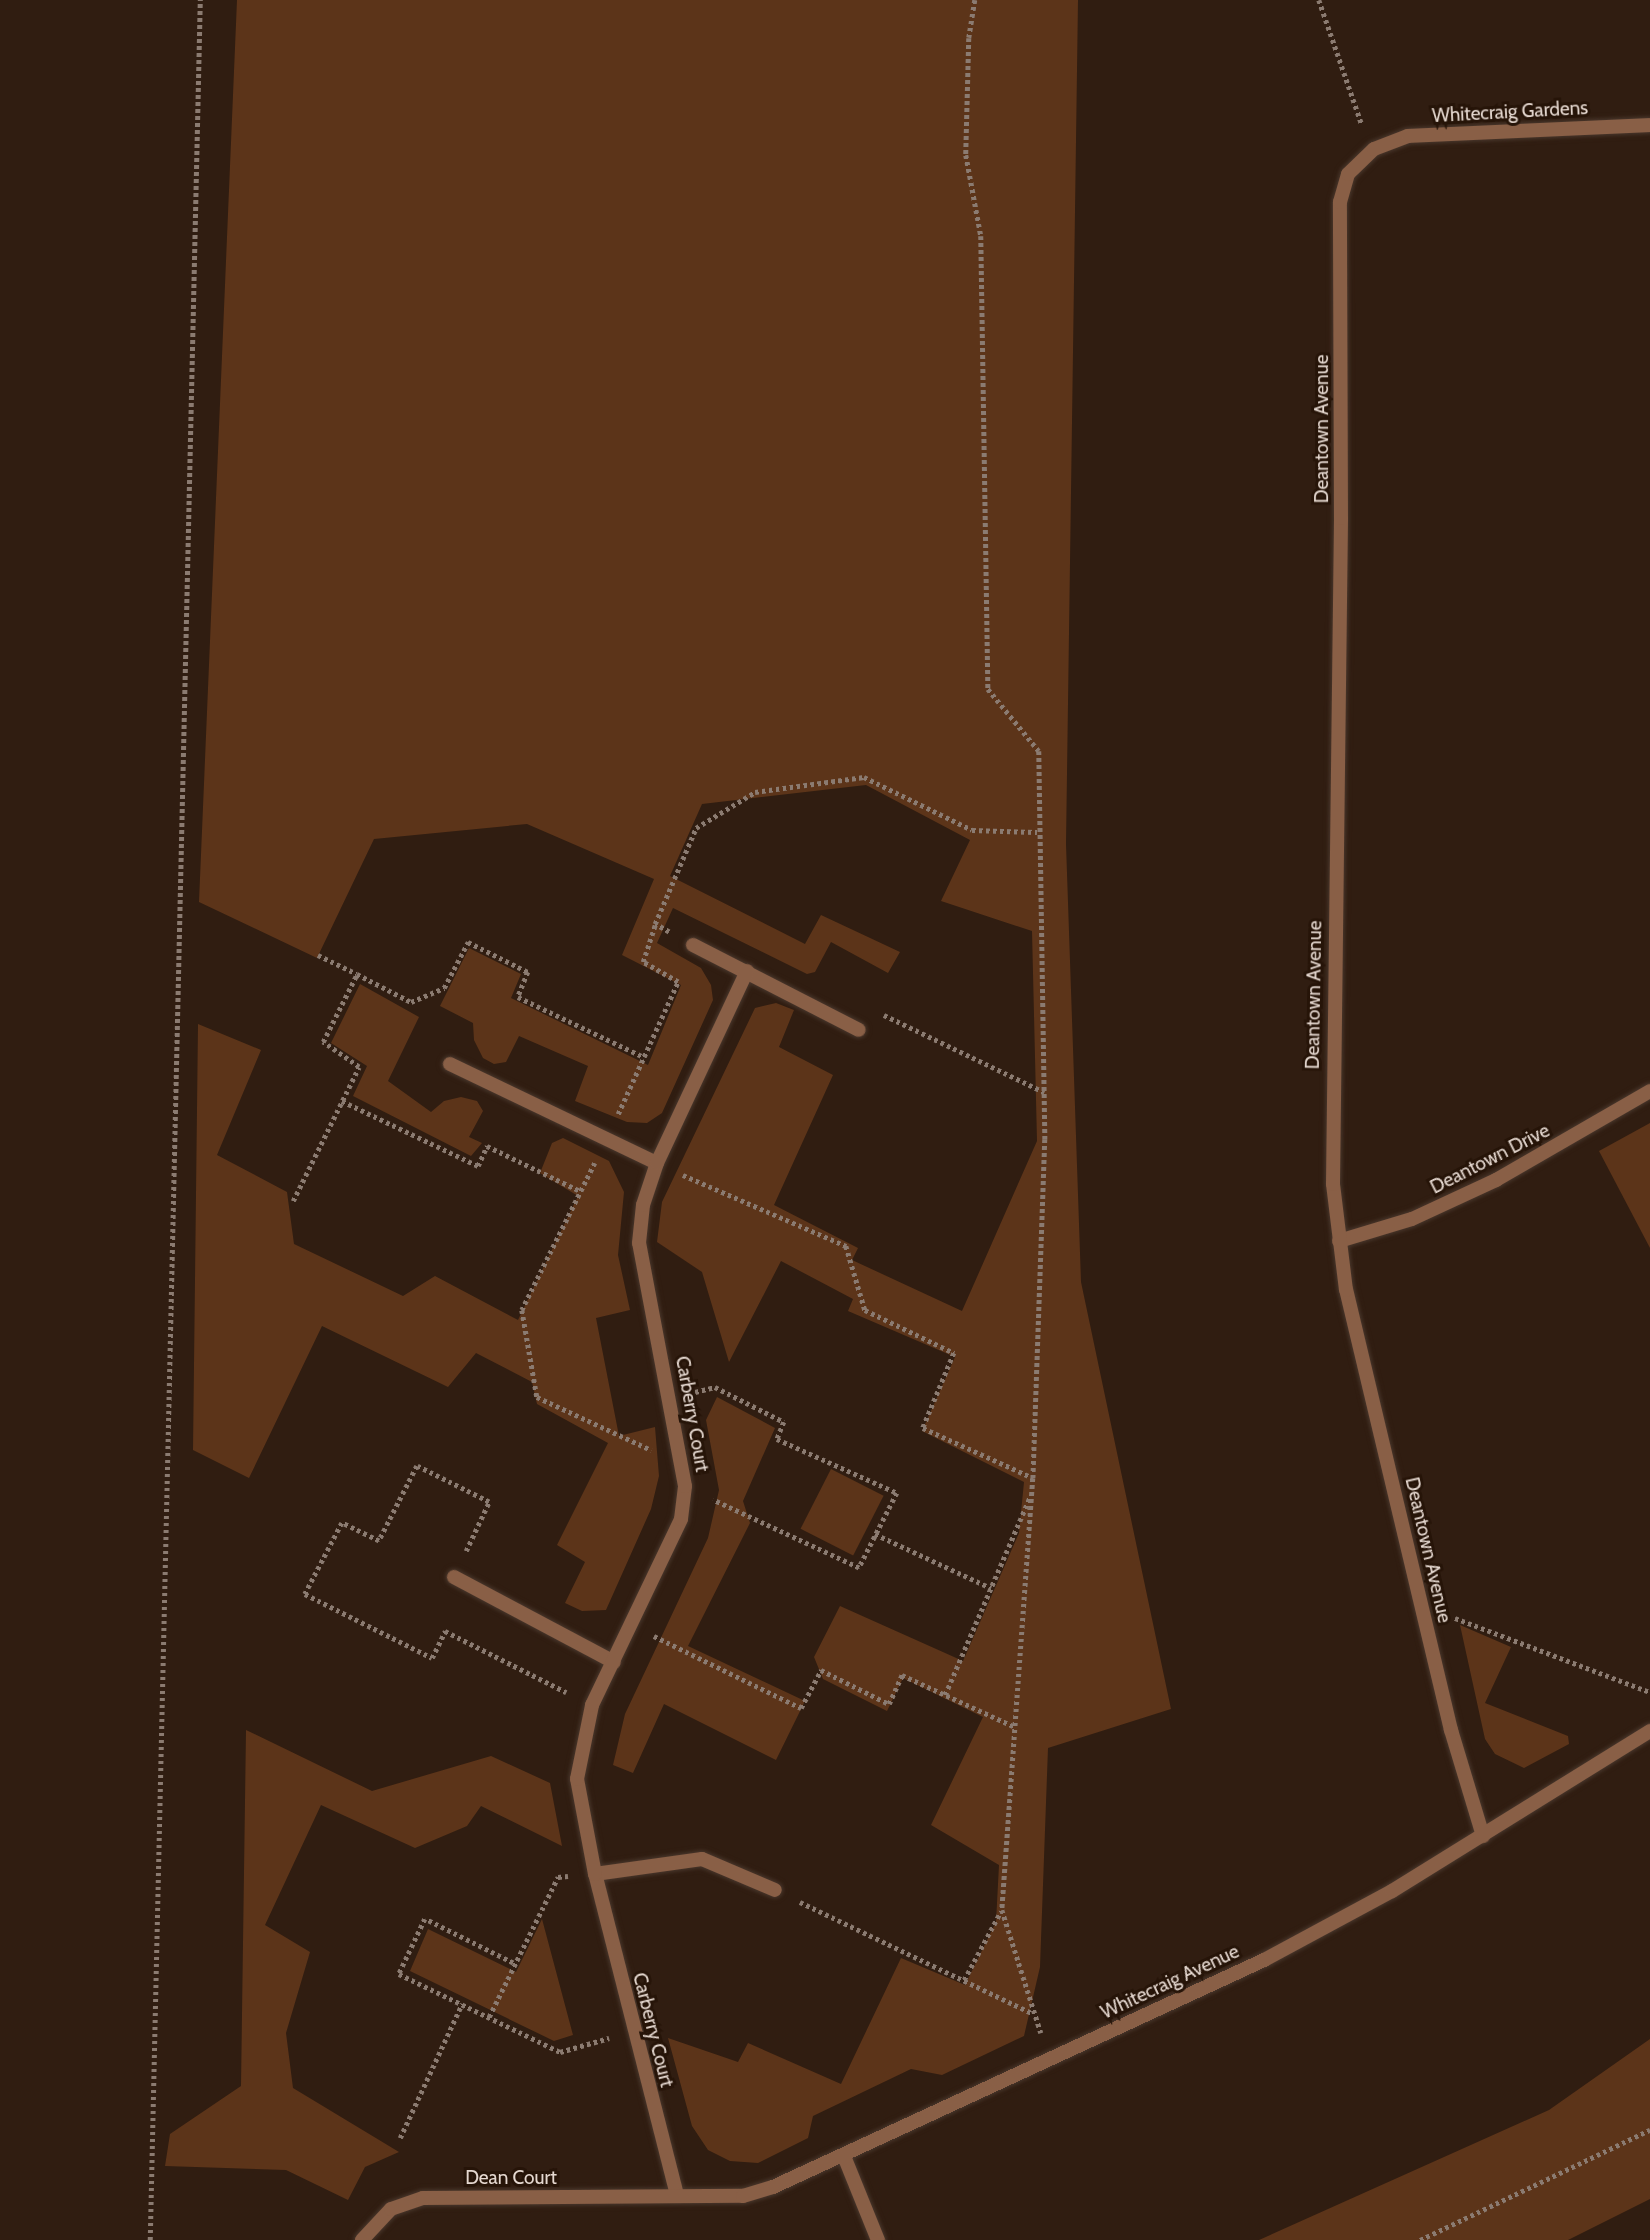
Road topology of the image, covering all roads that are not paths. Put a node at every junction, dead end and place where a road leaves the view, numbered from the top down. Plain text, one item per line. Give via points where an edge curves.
1 (1650, 125) edge
2 (1374, 149) joint
3 (693, 945) road end
4 (747, 971) junction
5 (859, 1030) road end
6 (450, 1064) dead end
7 (1650, 1090) edge
8 (657, 1163) junction
9 (1339, 1241) junction
10 (454, 1577) dead end
11 (614, 1662) junction
12 (1650, 1731) edge
13 (1483, 1836) junction
14 (595, 1874) junction
15 (775, 1890) road end
16 (844, 2156) junction
17 (677, 2195) junction
18 (362, 2240) edge
19 (877, 2240) edge

1 - 2 street, Whitecraig Gardens via 1408,136
2 - 9 street, Deantown Avenue via 1348,174 1340,202 1341,518 1331,1103
3 - 4 street
4 - 5 street
4 - 8 street, Carberry Court
6 - 8 street
7 - 9 street, Deantown Drive via 1496,1180 1412,1219
8 - 11 street, Carberry Court via 643,1205 639,1243 685,1486 681,1519
9 - 13 street, Deantown Avenue via 1421,1606
10 - 11 street
11 - 14 street, Carberry Court via 592,1705 577,1779
12 - 13 street, Whitecraig Avenue
13 - 16 street, Whitecraig Avenue via 1264,1960
14 - 15 street via 702,1859
14 - 17 street, Carberry Court
16 - 17 street, Whitecraig Avenue via 743,2196
16 - 19 street
17 - 18 street, Dean Court via 423,2198 391,2209

